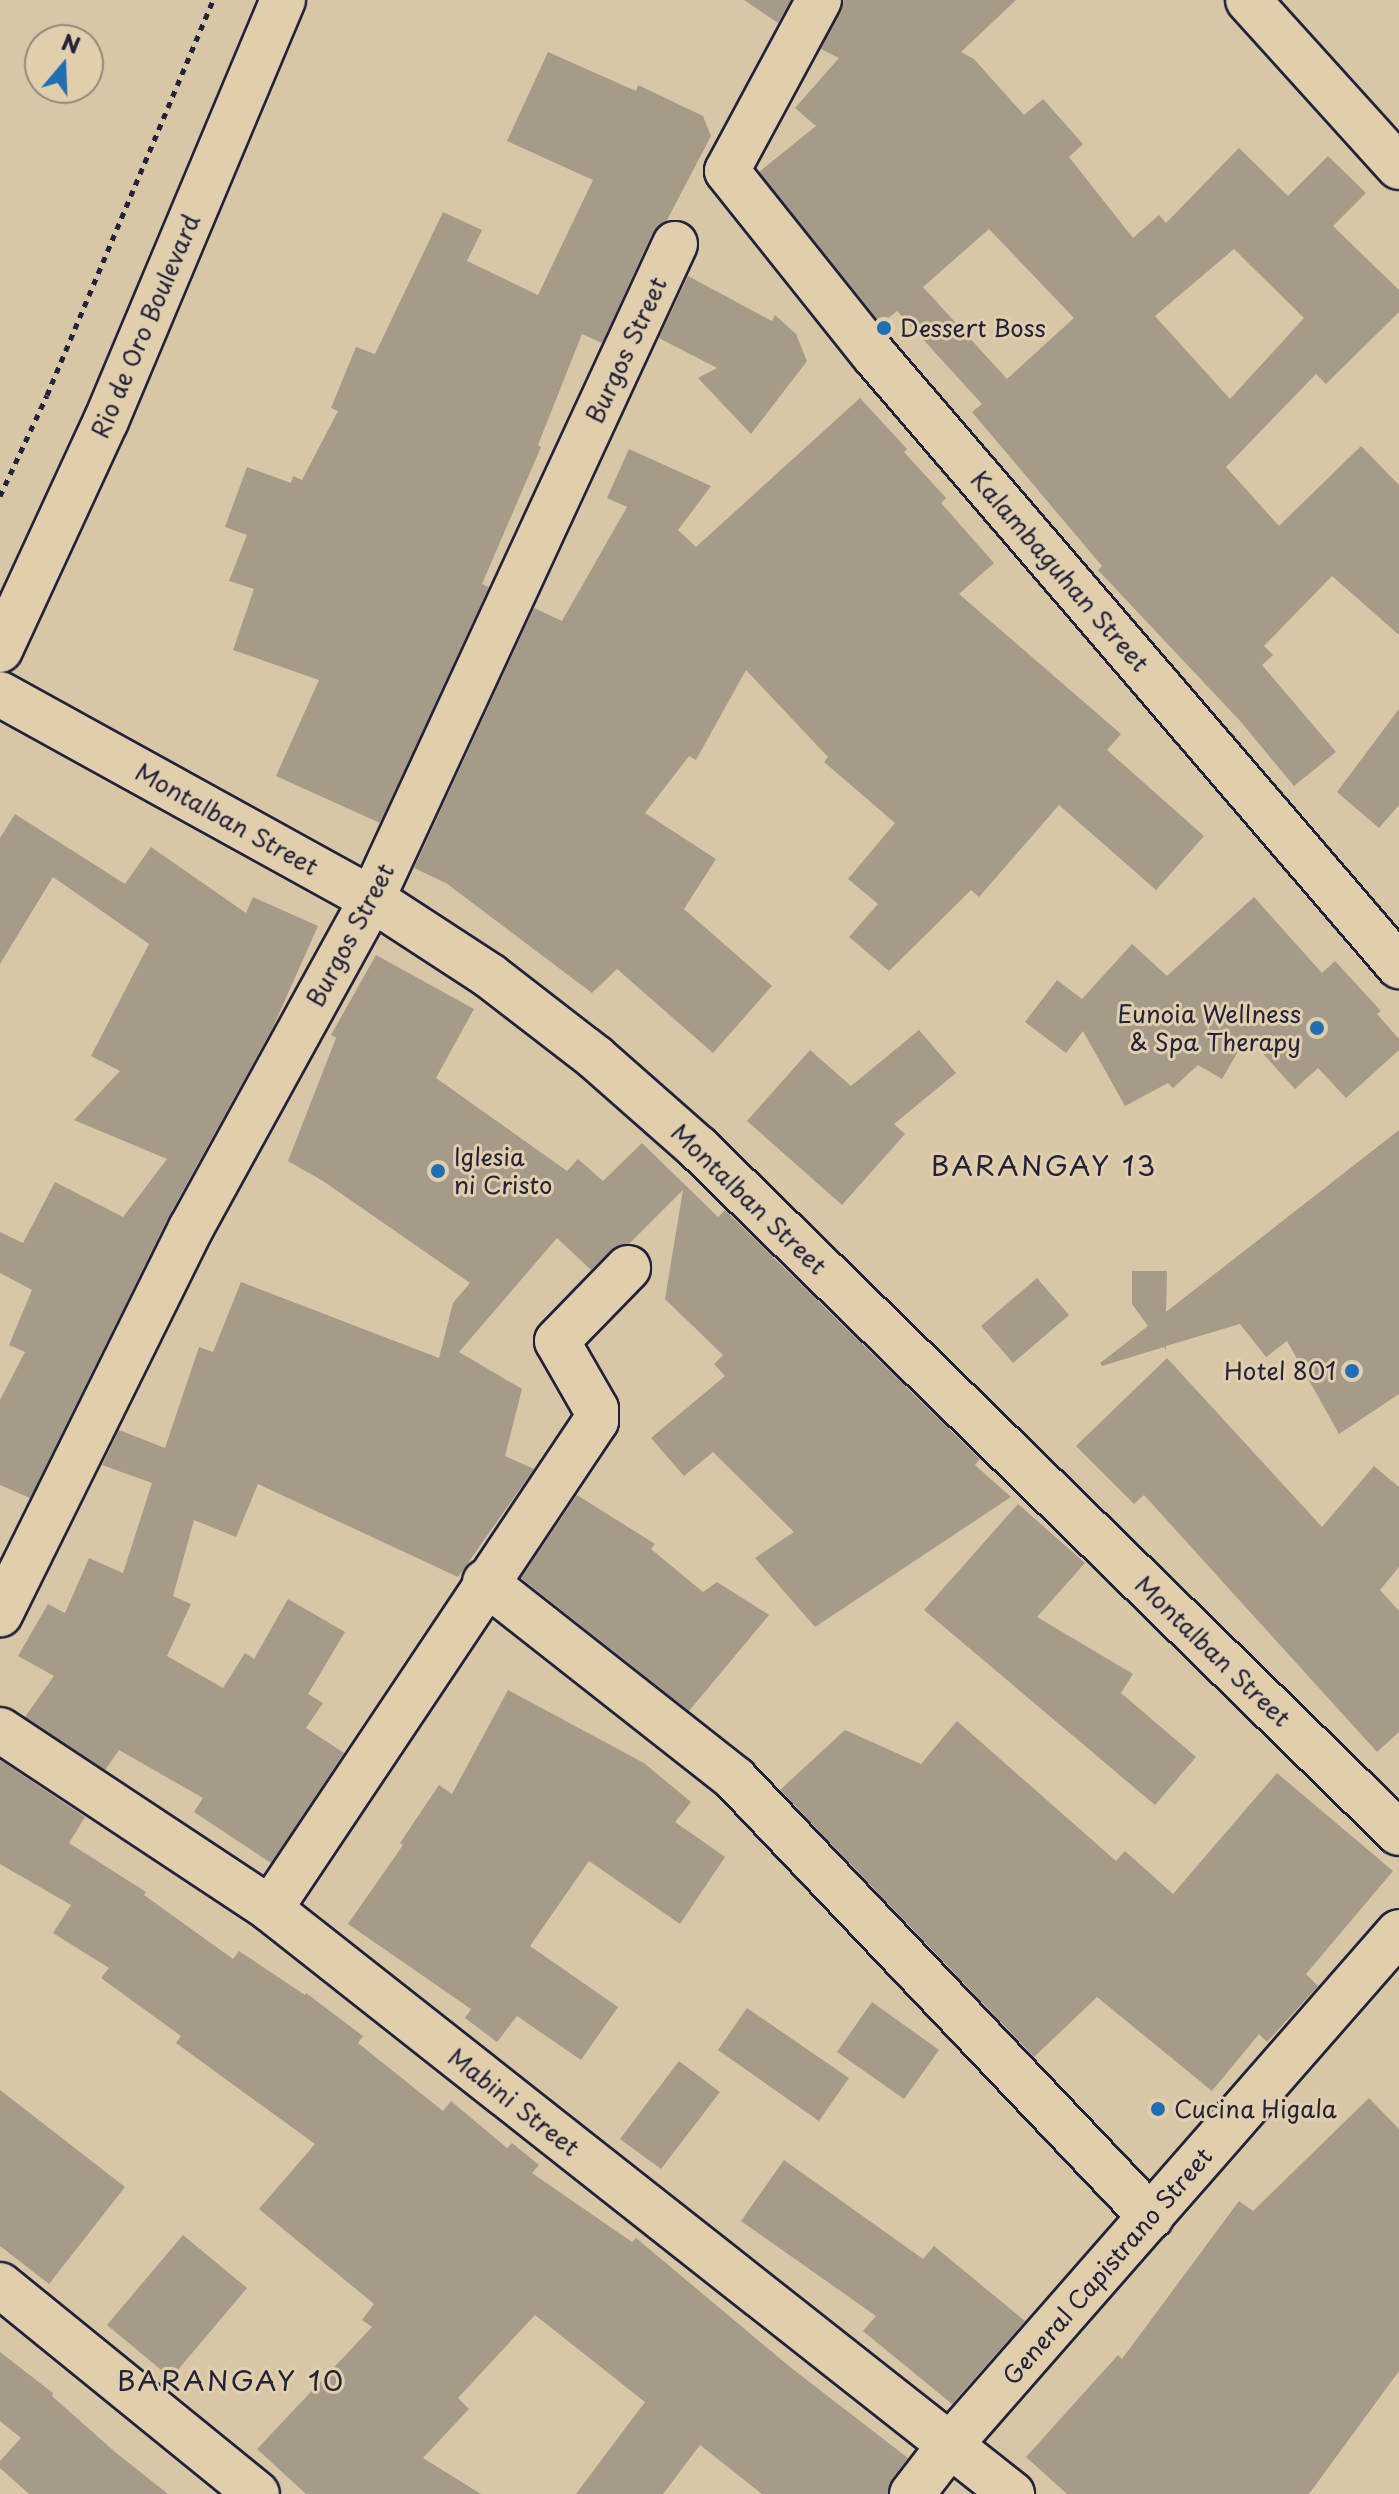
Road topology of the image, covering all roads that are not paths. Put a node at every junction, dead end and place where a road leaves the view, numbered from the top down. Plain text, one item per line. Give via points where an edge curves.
1 (283, 0) edge
2 (819, 0) edge
3 (1248, 0) edge
4 (1399, 167) edge
5 (675, 244) dead end
6 (0, 650) edge
7 (0, 694) edge
8 (372, 899) junction
9 (1399, 966) edge
10 (628, 1268) dead end
11 (485, 1582) junction
12 (0, 1614) edge
13 (0, 1730) edge
14 (1399, 1833) edge
15 (270, 1909) junction
16 (1399, 1932) edge
17 (1151, 2217) junction
18 (0, 2285) edge
19 (949, 2446) junction
20 (257, 2494) edge
21 (912, 2494) edge
22 (1012, 2494) edge

1 - 6 street, Rio de Oro Boulevard via 106,421
2 - 9 street, Kalambaguhan Street via 727,171 874,355
3 - 4 street
5 - 8 street, Burgos Street
7 - 8 street, Montalban Street
8 - 12 street, Burgos Street via 191,1228
8 - 14 street, Montalban Street via 490,976 596,1058 698,1148
10 - 11 street via 557,1341 596,1409 596,1421
11 - 15 street
11 - 17 street via 735,1779
13 - 15 street, Mabini Street
15 - 19 street, Mabini Street
16 - 17 street, General Capistrano Street
17 - 19 street, General Capistrano Street
18 - 20 street
19 - 21 street, General Capistrano Street
19 - 22 street, Mabini Street

